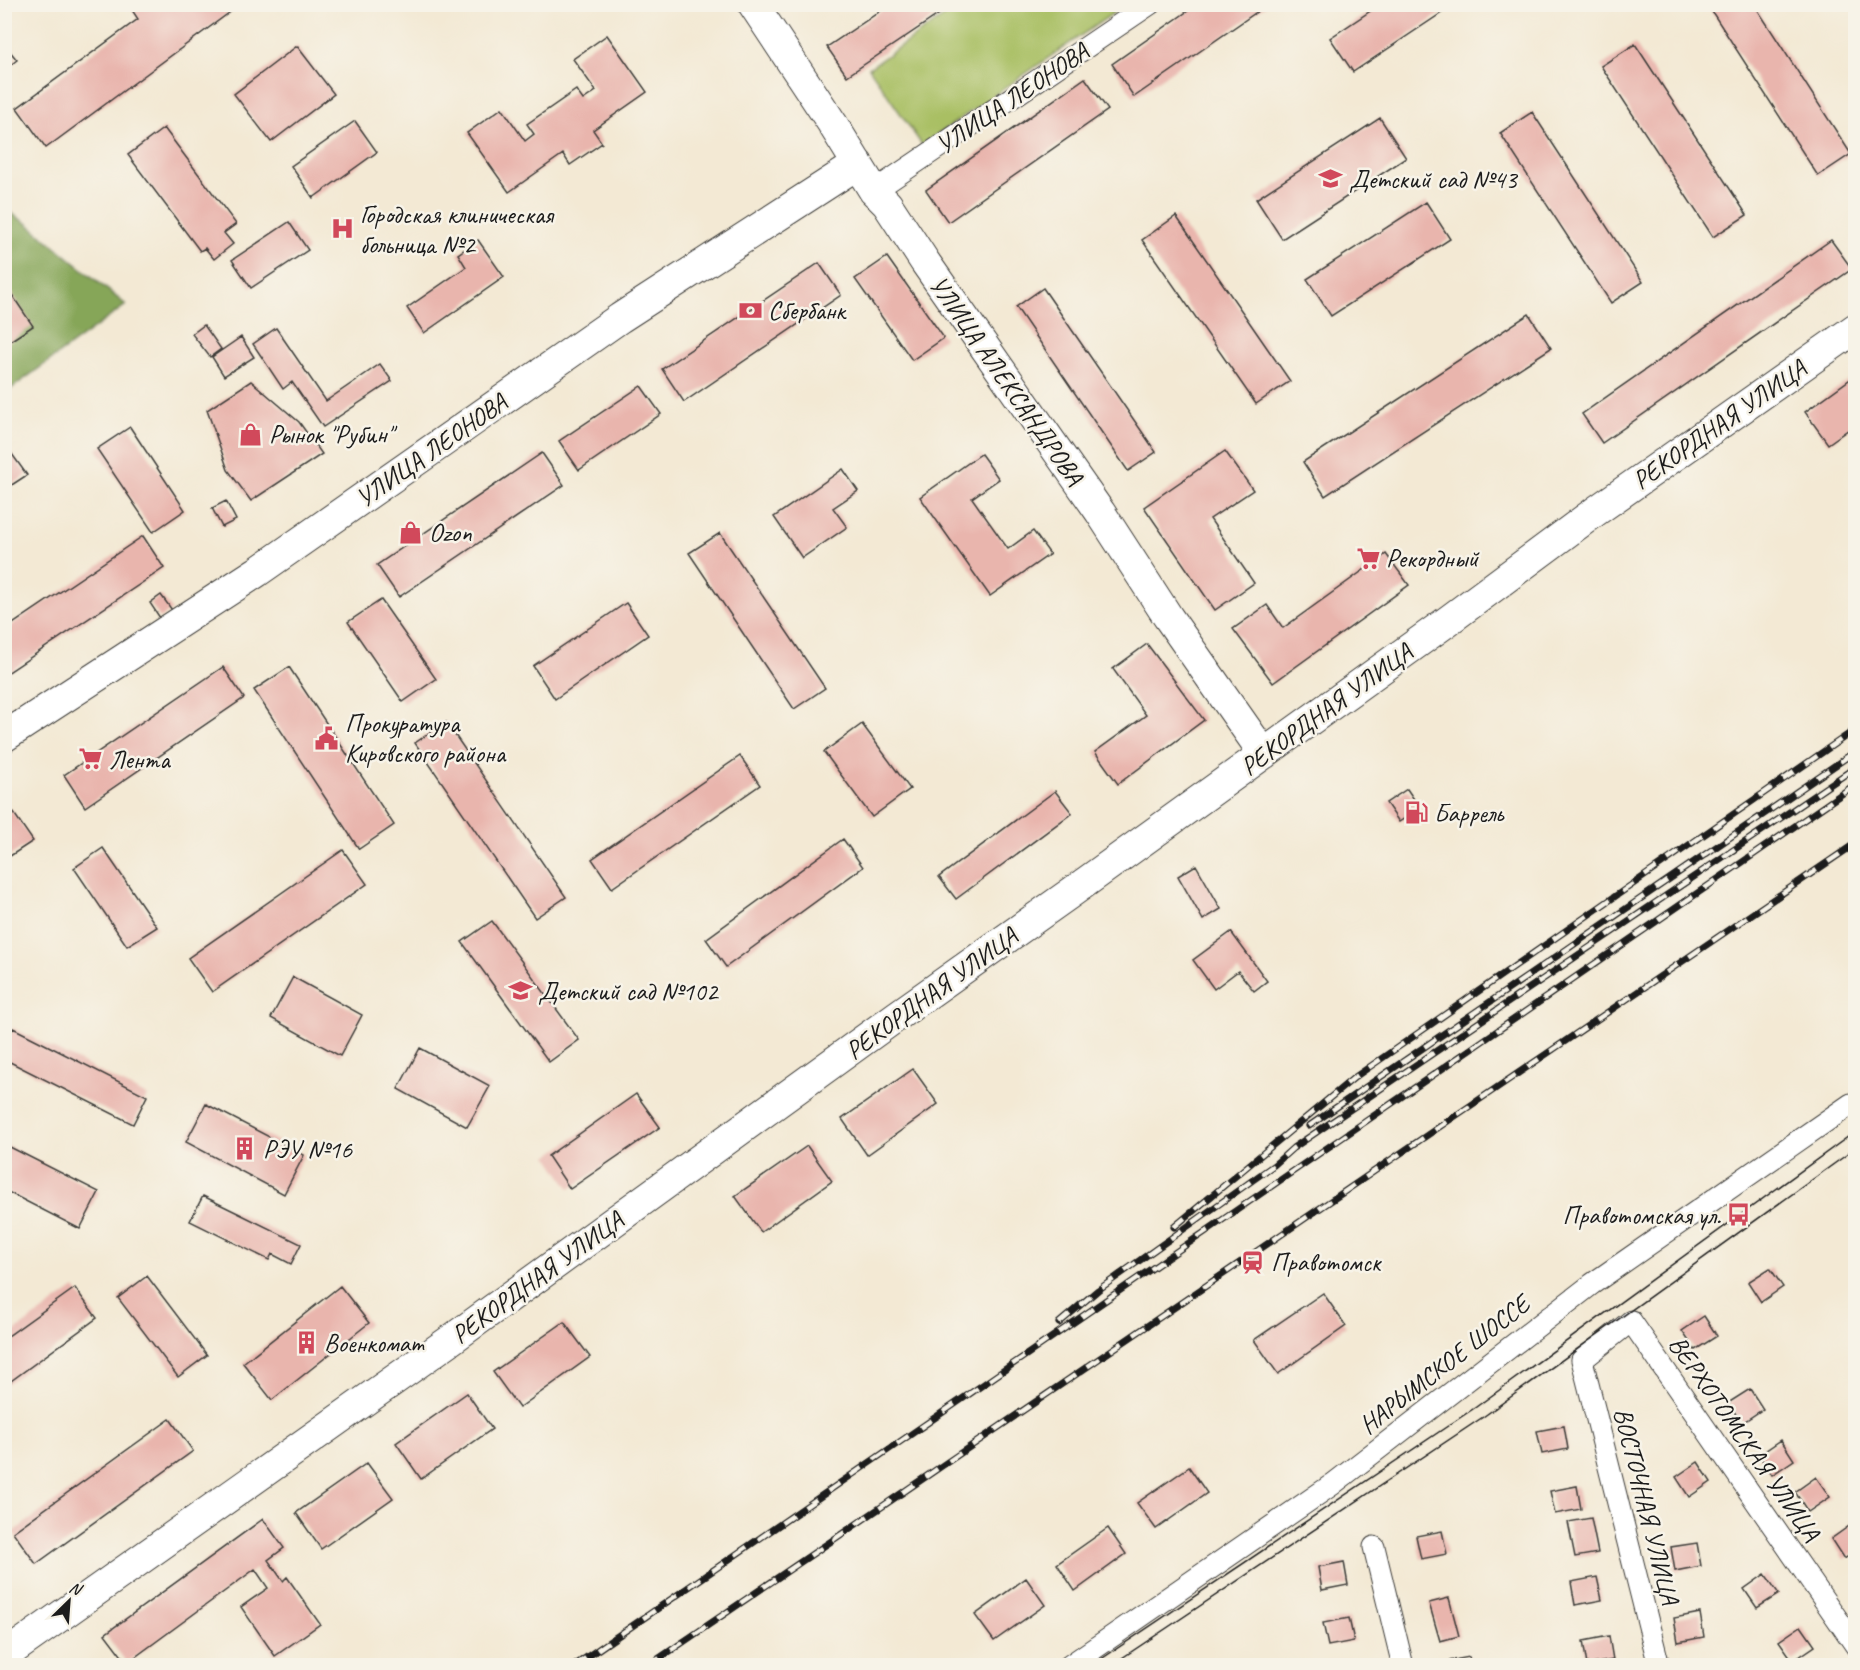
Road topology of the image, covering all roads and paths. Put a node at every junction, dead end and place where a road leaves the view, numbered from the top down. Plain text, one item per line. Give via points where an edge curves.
1 (753, 4) edge
2 (1150, 4) edge
3 (858, 164) junction
4 (874, 191) junction
5 (1856, 328) edge
6 (4, 737) edge
7 (1264, 754) junction
8 (1853, 1105) edge
9 (1582, 1360) joint
10 (1374, 1547) dead end
11 (1856, 1646) edge
12 (4, 1656) edge
13 (1069, 1665) edge
14 (1403, 1665) edge
15 (1659, 1665) edge

1 - 3 main road, УЛИЦА АЛЕКСАНДРОВА
2 - 4 street, УЛИЦА ЛЕОНОВА
3 - 4 main road, УЛИЦА АЛЕКСАНДРОВА
3 - 6 main road, УЛИЦА ЛЕОНОВА via 620,318 257,572
4 - 7 main road, УЛИЦА АЛЕКСАНДРОВА via 887,204
5 - 7 main road, РЕКОРДНАЯ УЛИЦА via 1596,511
7 - 12 main road, РЕКОРДНАЯ УЛИЦА via 452,1339
8 - 13 street, НАРЫМСКОЕ ШОССЕ via 1592,1284 1333,1485
9 - 11 street, ВЕРХОТОМСКАЯ УЛИЦА via 1631,1321
9 - 15 street, ВОСТОЧНАЯ УЛИЦА
10 - 14 street

